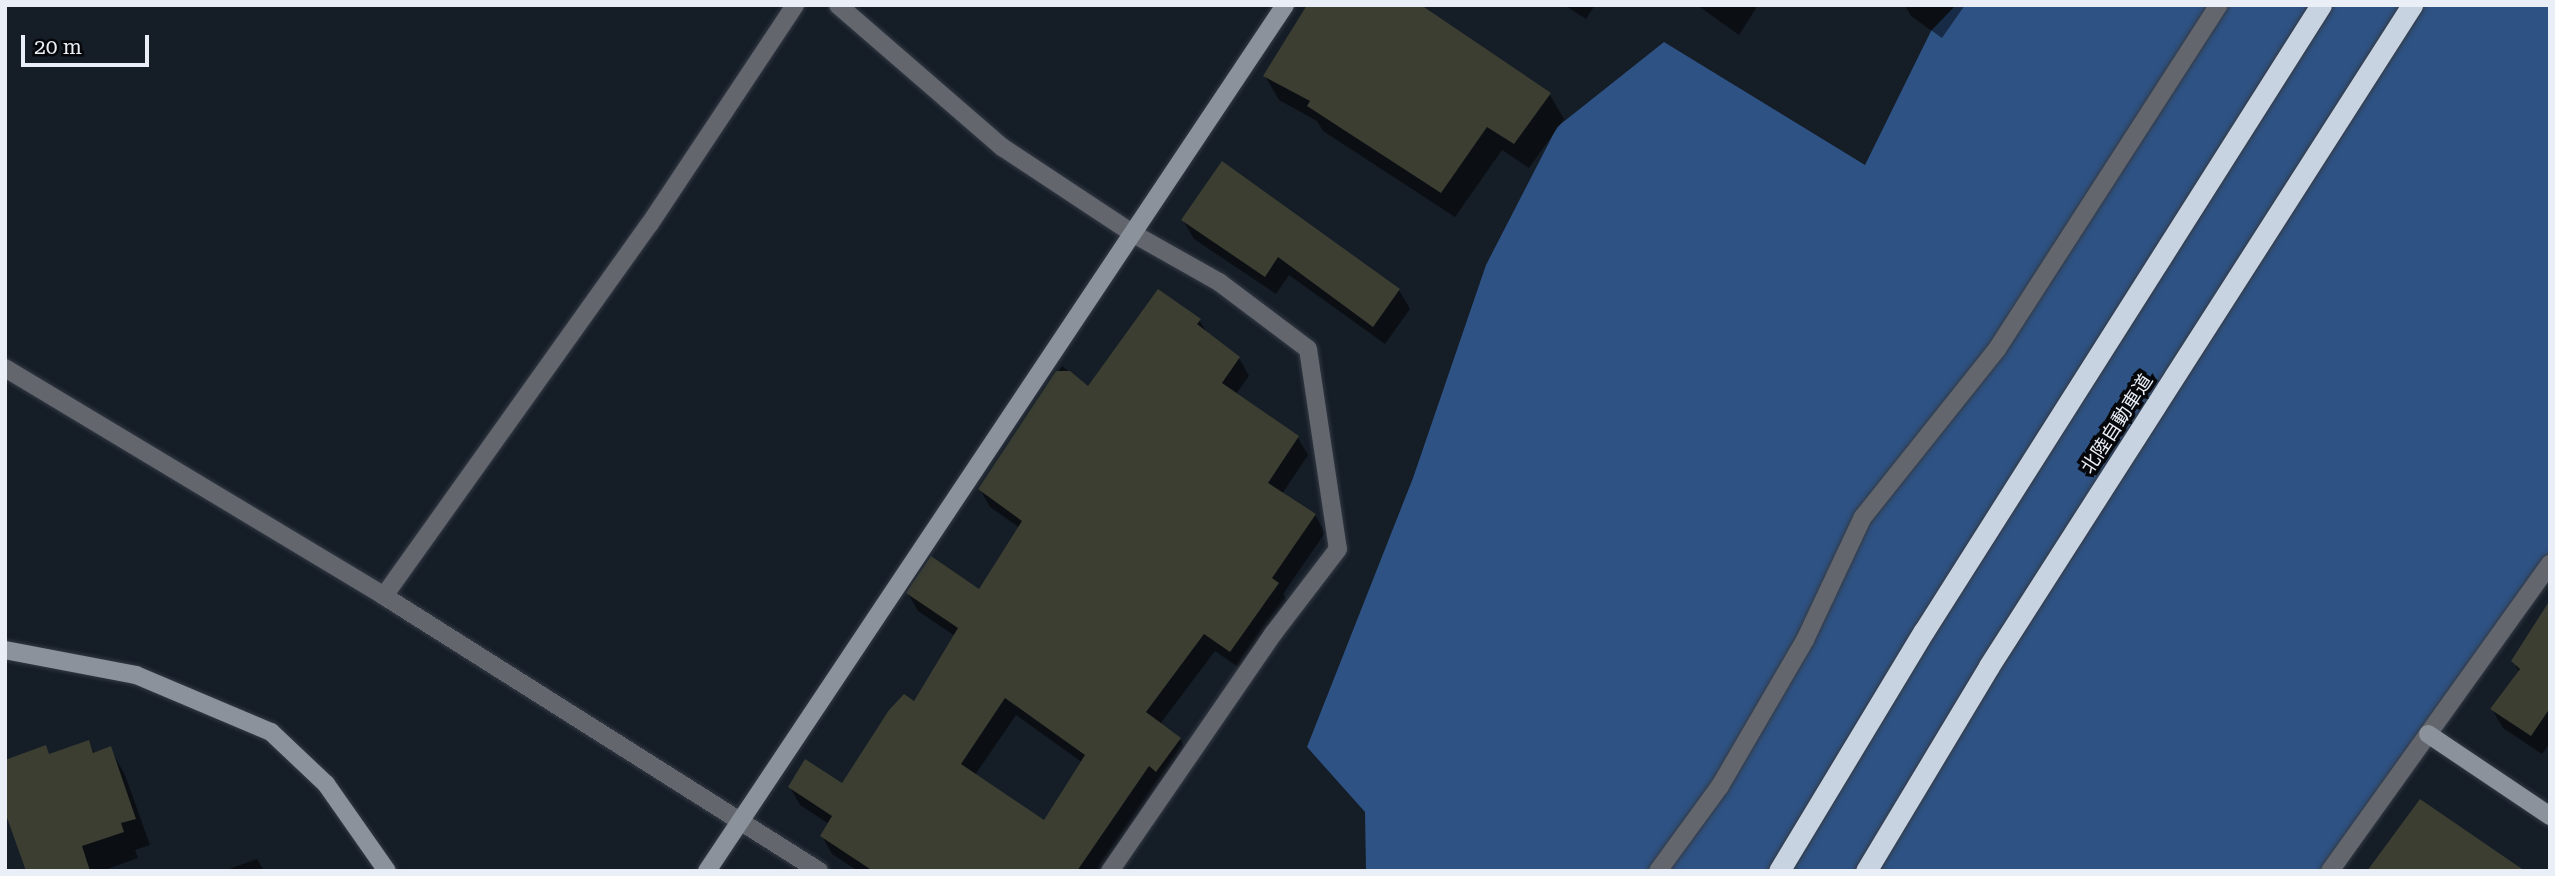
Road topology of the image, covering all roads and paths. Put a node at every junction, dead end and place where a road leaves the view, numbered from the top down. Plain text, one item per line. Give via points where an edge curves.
1 (795, 5) edge
2 (838, 5) edge
3 (1285, 5) edge
4 (2219, 5) edge
5 (2321, 5) edge
6 (2412, 5) edge
7 (1132, 233) junction
8 (5, 368) edge
9 (2550, 564) edge
10 (384, 596) junction
11 (5, 650) edge
12 (2428, 734) junction
13 (2550, 816) edge
14 (738, 820) junction
15 (387, 871) edge
16 (707, 871) edge
17 (820, 871) edge
18 (1110, 871) edge
19 (1658, 871) edge
20 (1779, 871) edge
21 (1866, 871) edge
22 (2330, 871) edge

1 - 10 street via 649,225
2 - 7 street via 1002,147
3 - 7 street
4 - 19 street via 1997,349 1863,517 1792,662 1720,786
5 - 20 highway via 1924,631
6 - 21 highway, 北陸自動車道 via 1989,666
7 - 14 street
7 - 18 street via 1219,282 1308,349 1338,549 1273,634
8 - 10 street
9 - 12 street
10 - 14 street
11 - 15 street via 136,675 271,732 326,783
12 - 13 street
12 - 22 street
14 - 16 street
14 - 17 street

